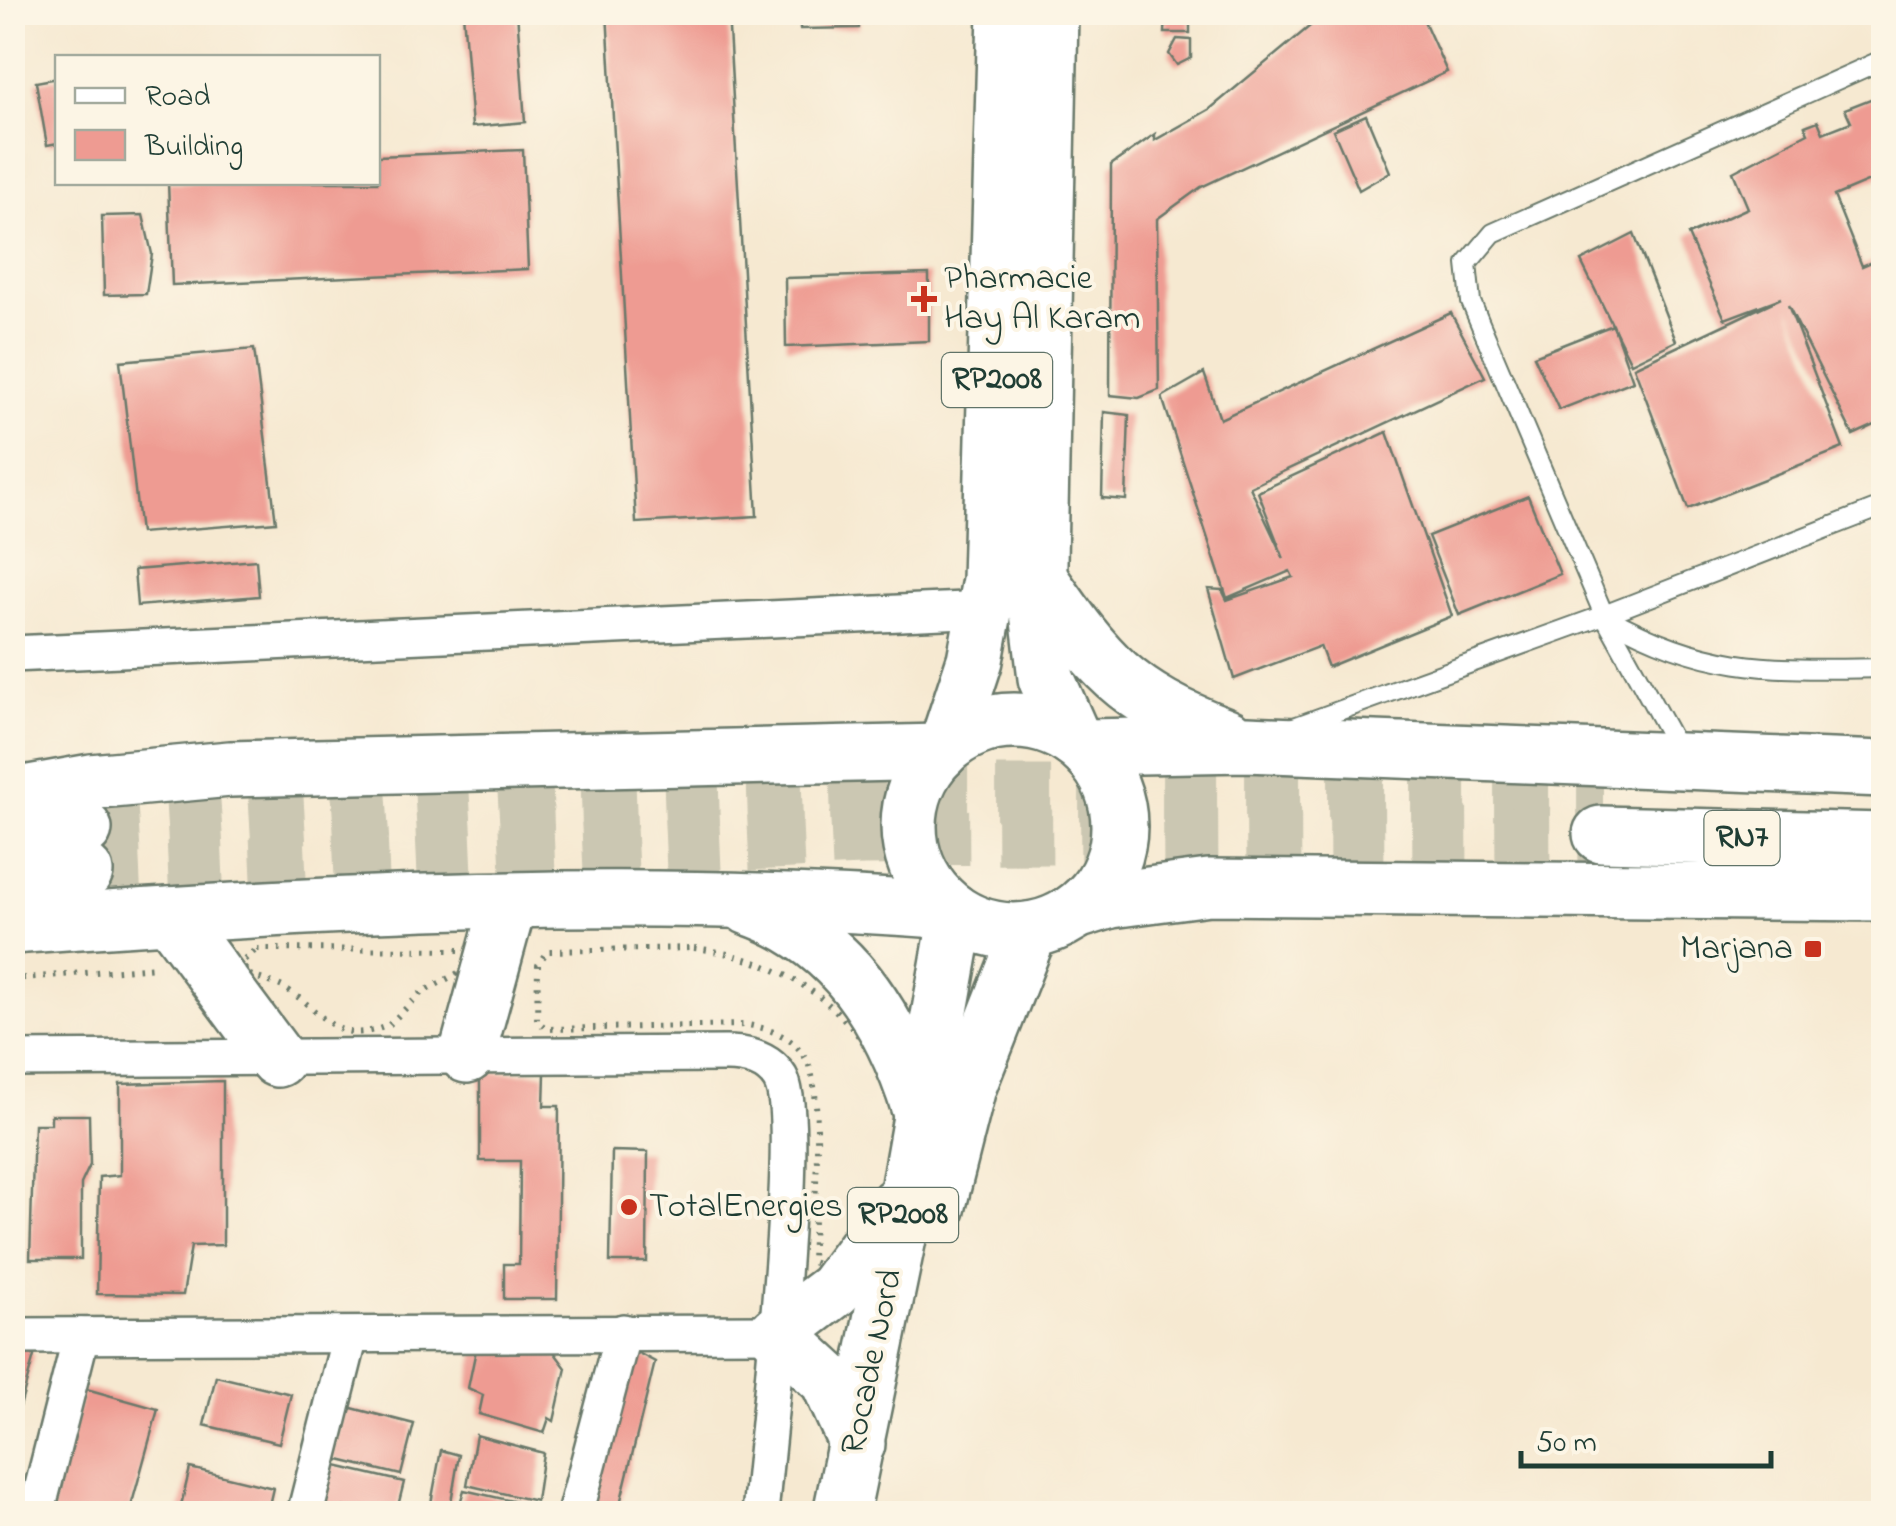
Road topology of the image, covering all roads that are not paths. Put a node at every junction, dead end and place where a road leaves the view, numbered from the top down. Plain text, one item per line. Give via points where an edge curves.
1 (1006, 12) edge
2 (1050, 12) edge
3 (1884, 58) edge
4 (1884, 506) edge
5 (1038, 578) junction
6 (986, 610) junction
7 (1604, 615) junction
8 (12, 654) edge
9 (1884, 668) edge
10 (1080, 743) junction
11 (1247, 744) junction
12 (944, 747) junction
13 (1682, 758) junction
14 (1884, 768) edge
15 (12, 796) edge
16 (1884, 797) edge
17 (12, 834) edge
18 (1884, 842) edge
19 (12, 879) edge
20 (1884, 893) edge
21 (509, 902) junction
22 (737, 903) junction
23 (954, 913) junction
24 (1053, 921) junction
25 (12, 926) edge
26 (167, 941) junction
27 (467, 1055) junction
28 (12, 1060) edge
29 (277, 1060) junction
30 (920, 1110) junction
31 (910, 1186) junction
32 (622, 1332) junction
33 (777, 1333) junction
34 (12, 1336) edge
35 (81, 1336) junction
36 (350, 1336) junction
37 (857, 1444) junction
38 (36, 1514) edge
39 (305, 1514) edge
40 (576, 1514) edge
41 (760, 1514) edge
42 (841, 1514) edge
43 (866, 1514) edge

1 - 6 highway, RP2008 via 994,527
2 - 5 highway, RP2008
3 - 7 lane via 1492,233 1468,264 1471,302
4 - 7 lane
5 - 10 highway, RP2008 via 1046,678
5 - 11 highway via 1086,646 1125,686 1172,715
6 - 8 street
6 - 12 highway, RP2008 via 967,690
7 - 9 lane via 1670,649 1746,668
7 - 11 lane
7 - 13 lane
10 - 11 highway
10 - 12 highway via 1051,727 1011,721 973,729
10 - 24 highway via 1107,776 1119,825 1108,873
11 - 13 highway
12 - 15 highway via 230,770
12 - 23 highway via 918,782 909,831 923,879
13 - 14 highway
16 - 18 highway, RN7 via 1602,814
17 - 19 highway via 84,851
20 - 24 highway via 1208,887 1112,900
21 - 22 highway
21 - 26 highway
21 - 27 highway
22 - 23 highway
22 - 30 highway via 802,932 853,977 896,1041
23 - 24 highway via 980,926
23 - 30 highway, Rocade Nord / RP2008
24 - 43 highway, Rocade Nord / RP2008 via 968,1087
25 - 26 highway
26 - 29 highway
27 - 29 street
27 - 33 street via 746,1054 765,1062 779,1076 788,1116
28 - 29 street
30 - 31 highway, Rocade Nord / RP2008
31 - 33 highway via 834,1290
31 - 37 highway, Rocade Nord / RP2008
32 - 33 street
32 - 36 street
32 - 40 street
33 - 37 highway via 828,1380
33 - 41 street
34 - 35 street
35 - 36 street
35 - 38 street
36 - 39 street
37 - 42 highway, Rocade Nord / RP2008

